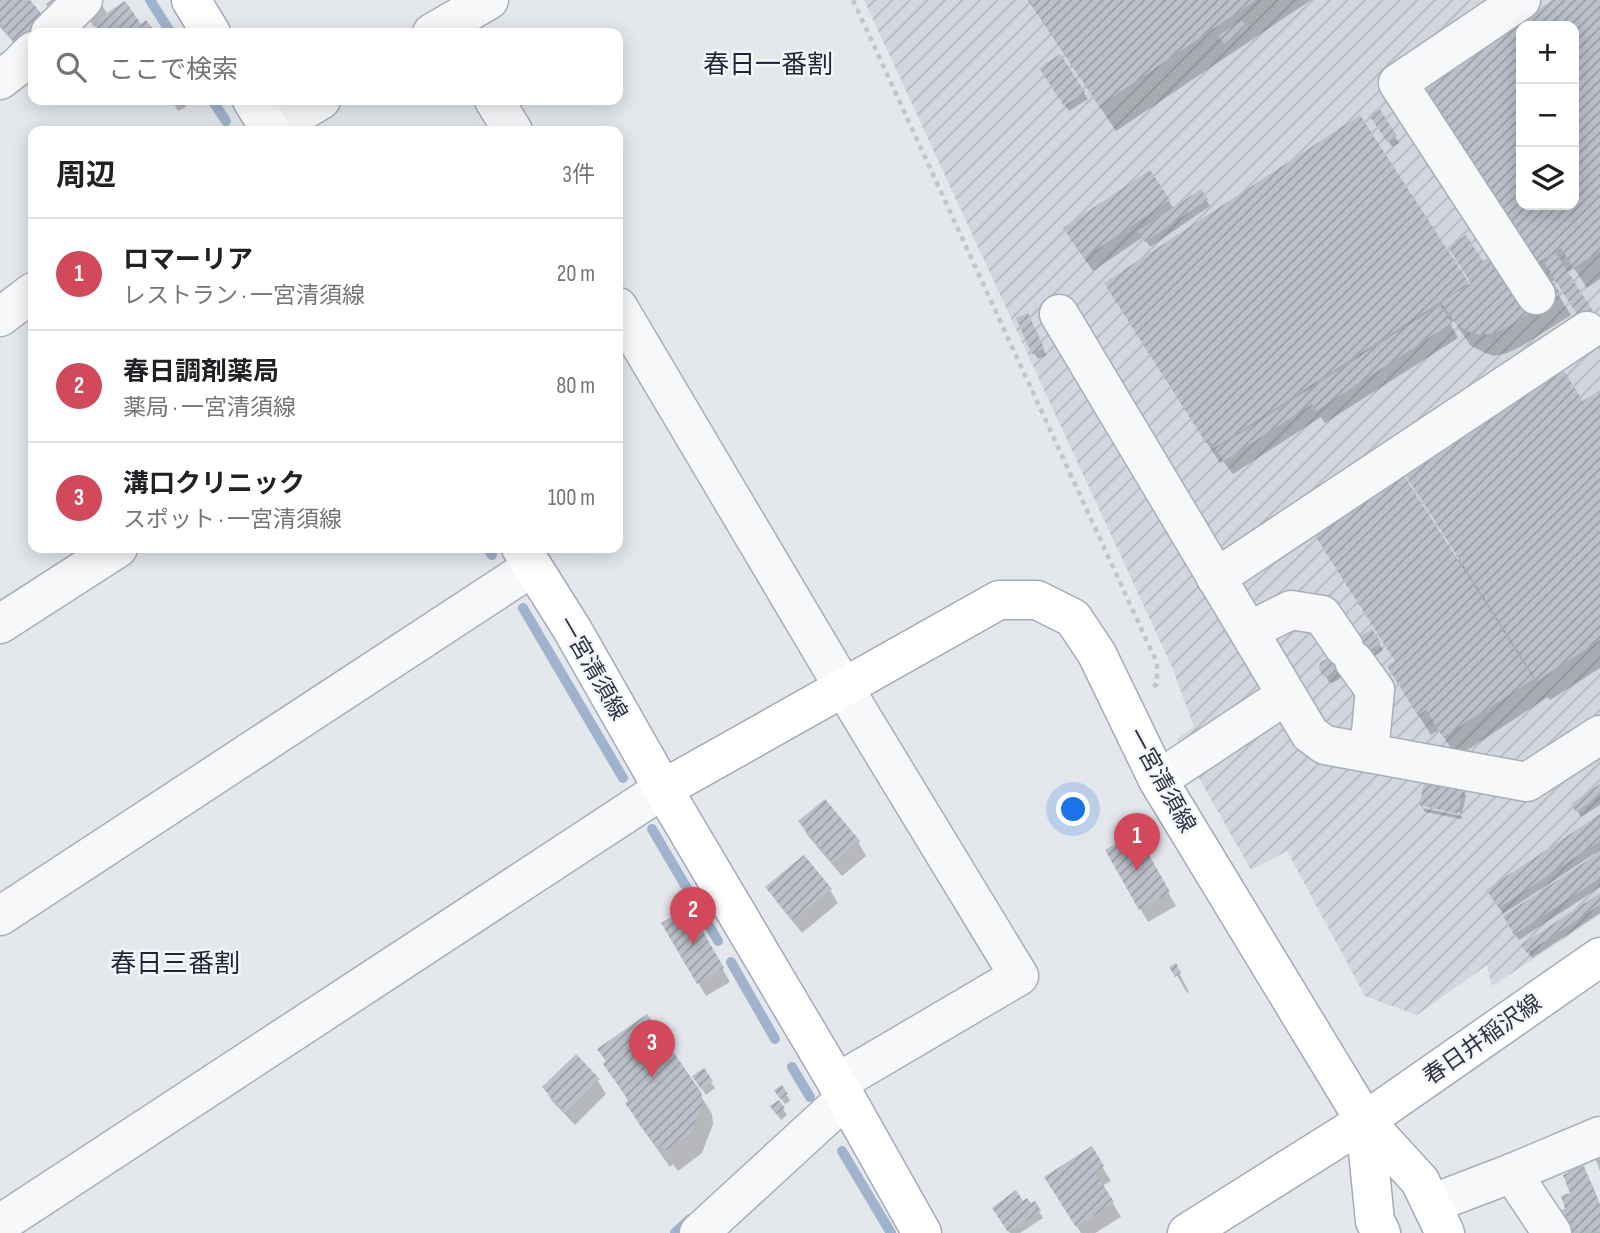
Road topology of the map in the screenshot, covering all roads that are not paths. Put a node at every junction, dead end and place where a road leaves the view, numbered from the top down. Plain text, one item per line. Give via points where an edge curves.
1 (83, 0) edge
2 (191, 0) edge
3 (489, 0) edge
4 (1521, 0) edge
5 (443, 22) edge
6 (55, 28) edge
7 (208, 28) edge
8 (28, 56) edge
9 (0, 80) edge
10 (308, 105) edge
11 (497, 105) edge
12 (262, 123) edge
13 (510, 126) edge
14 (28, 296) edge
15 (1059, 314) dead end
16 (623, 315) edge
17 (0, 317) edge
18 (110, 553) edge
19 (527, 557) edge
20 (1216, 578) junction
21 (0, 624) edge
22 (1249, 631) junction
23 (844, 688) junction
24 (1286, 695) junction
25 (1600, 735) edge
26 (1369, 753) junction
27 (1158, 780) junction
28 (663, 789) junction
29 (0, 916) edge
30 (1600, 957) edge
31 (842, 1091) junction
32 (1365, 1121) junction
33 (1600, 1136) edge
34 (1512, 1173) junction
35 (1438, 1218) edge
36 (0, 1224) edge
37 (699, 1233) edge
38 (922, 1233) edge
39 (1187, 1233) edge
40 (1381, 1233) edge
41 (1552, 1233) edge

1 - 6 street
2 - 7 main road
3 - 5 street
4 - 20 street via 1398,83 1539,300 1577,338
8 - 9 street
10 - 12 street
11 - 13 street
14 - 17 street
15 - 20 street
16 - 23 street
18 - 21 street
19 - 28 main road, 一宮清須線
19 - 29 street
20 - 22 street
22 - 24 street
22 - 26 street via 1291,610 1322,615 1375,690
23 - 27 main road, 一宮清須線 via 999,600 1037,600 1073,618 1097,654
23 - 28 main road, 一宮清須線
23 - 31 street via 1019,976
24 - 26 street via 1310,734 1325,745
24 - 27 street
25 - 26 street via 1527,782
27 - 32 main road, 一宮清須線
28 - 31 main road, 一宮清須線
28 - 36 street
30 - 32 main road, 春日井稲沢線
31 - 37 street
31 - 38 main road, 一宮清須線
32 - 35 main road via 1420,1181
32 - 39 main road
32 - 40 main road via 1375,1221
33 - 34 street
34 - 35 street
34 - 41 street

